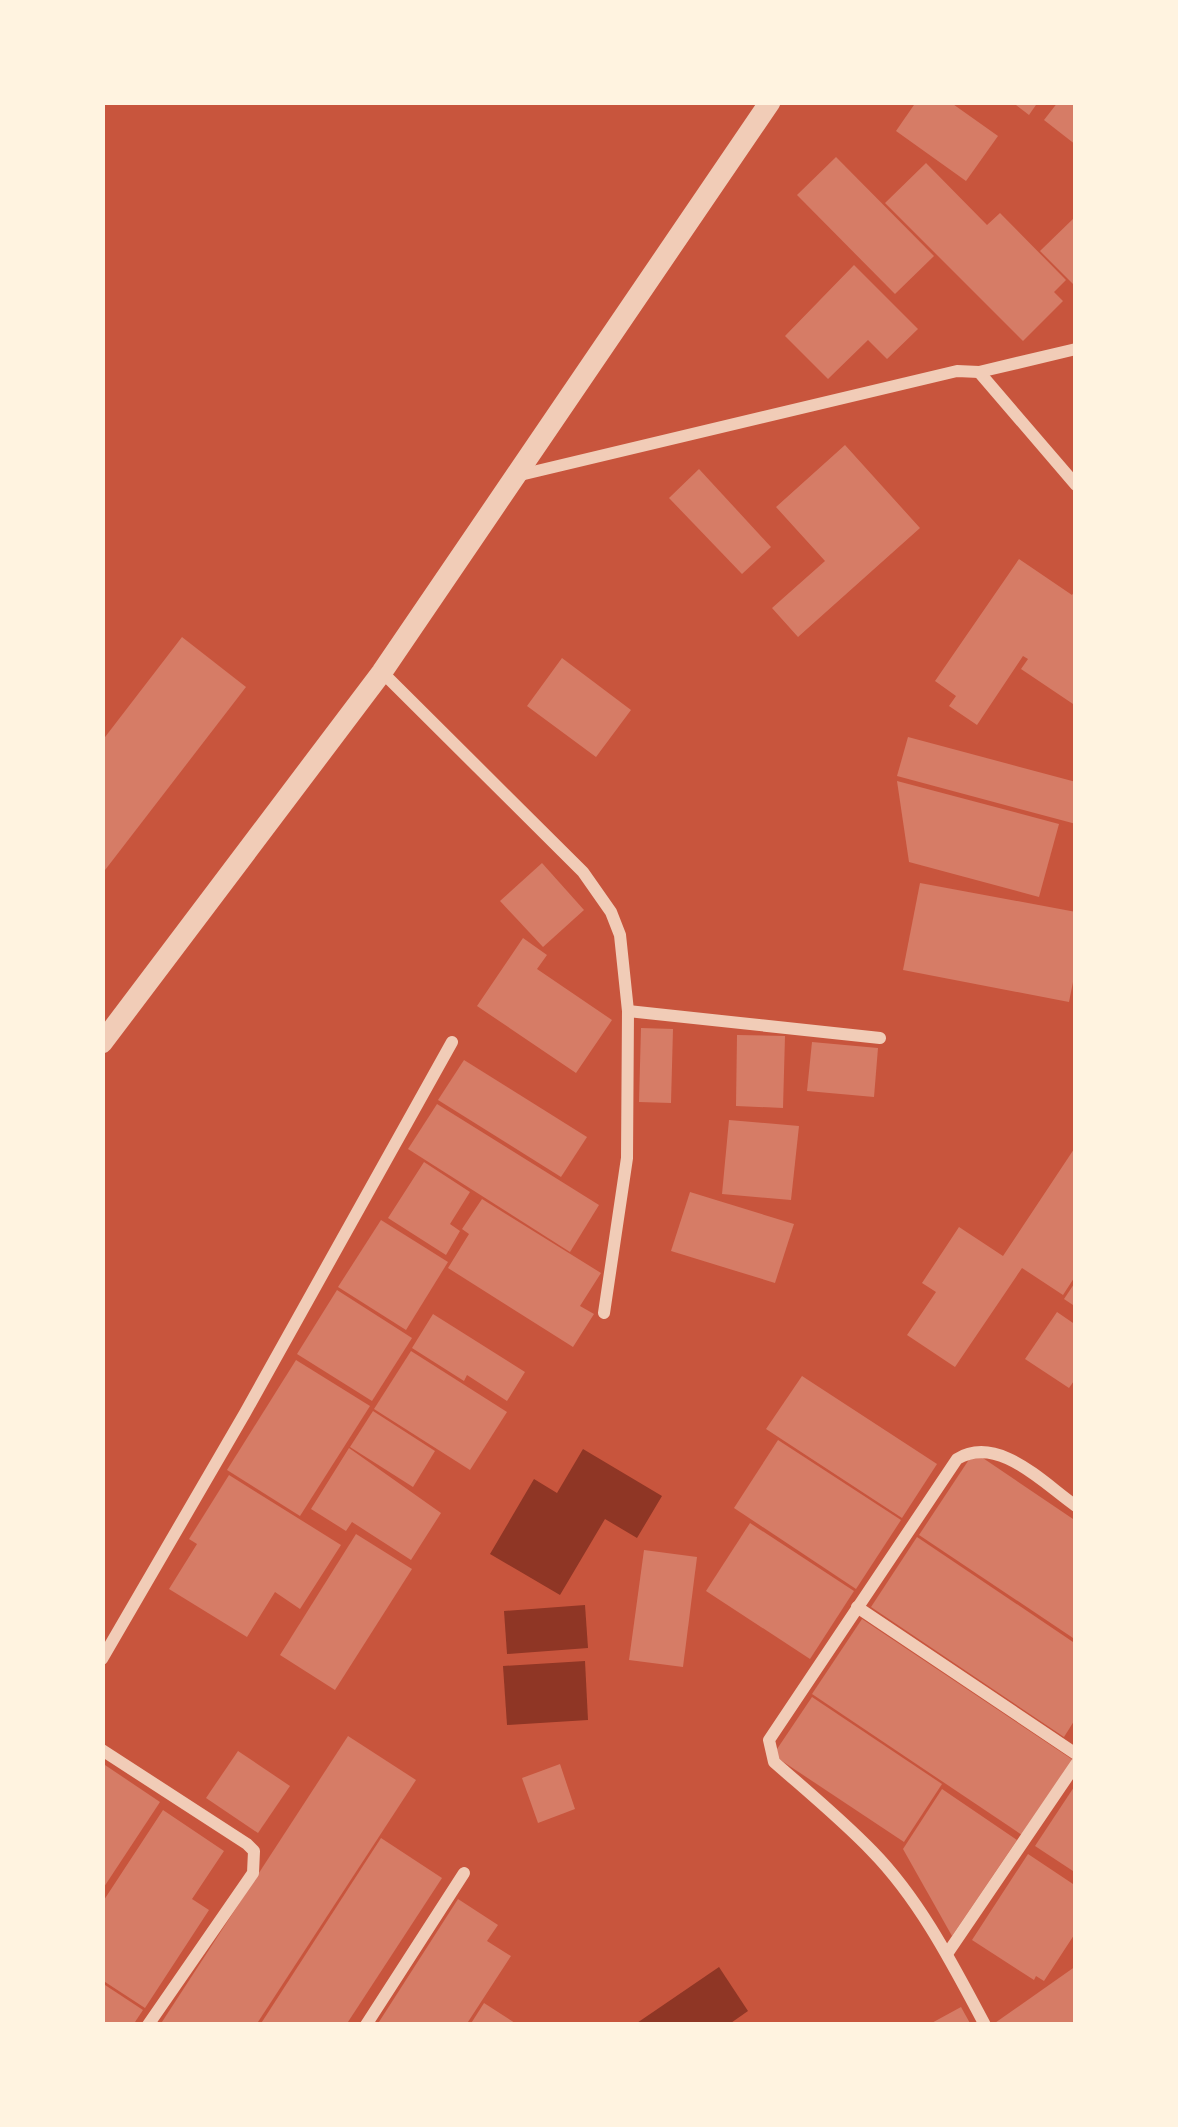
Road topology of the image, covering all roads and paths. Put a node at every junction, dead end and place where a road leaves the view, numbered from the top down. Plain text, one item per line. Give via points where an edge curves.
1 (770, 102) edge
2 (1076, 350) edge
3 (979, 373) junction
4 (514, 477) junction
5 (1076, 485) edge
6 (382, 672) junction
7 (628, 1011) junction
8 (880, 1037) dead end
9 (452, 1042) dead end
10 (102, 1043) edge
11 (604, 1313) dead end
12 (1076, 1506) edge
13 (857, 1607) junction
14 (102, 1659) edge
15 (102, 1750) edge
16 (1076, 1754) edge
17 (1076, 1764) edge
18 (464, 1873) dead end
19 (947, 1954) junction
20 (148, 2025) edge
21 (366, 2025) edge
22 (985, 2025) edge

1 - 4 street
2 - 3 street
3 - 4 street via 958,371
3 - 5 street
4 - 6 street
6 - 7 street via 598,892 620,935
6 - 10 street
7 - 8 street
7 - 11 street via 625,1191
9 - 14 street
12 - 13 street via 1001,1454 972,1451 957,1460
13 - 16 street
13 - 19 street via 773,1730 769,1751 873,1852
15 - 20 street via 247,1844 256,1861
17 - 19 street
18 - 21 street
19 - 22 street

